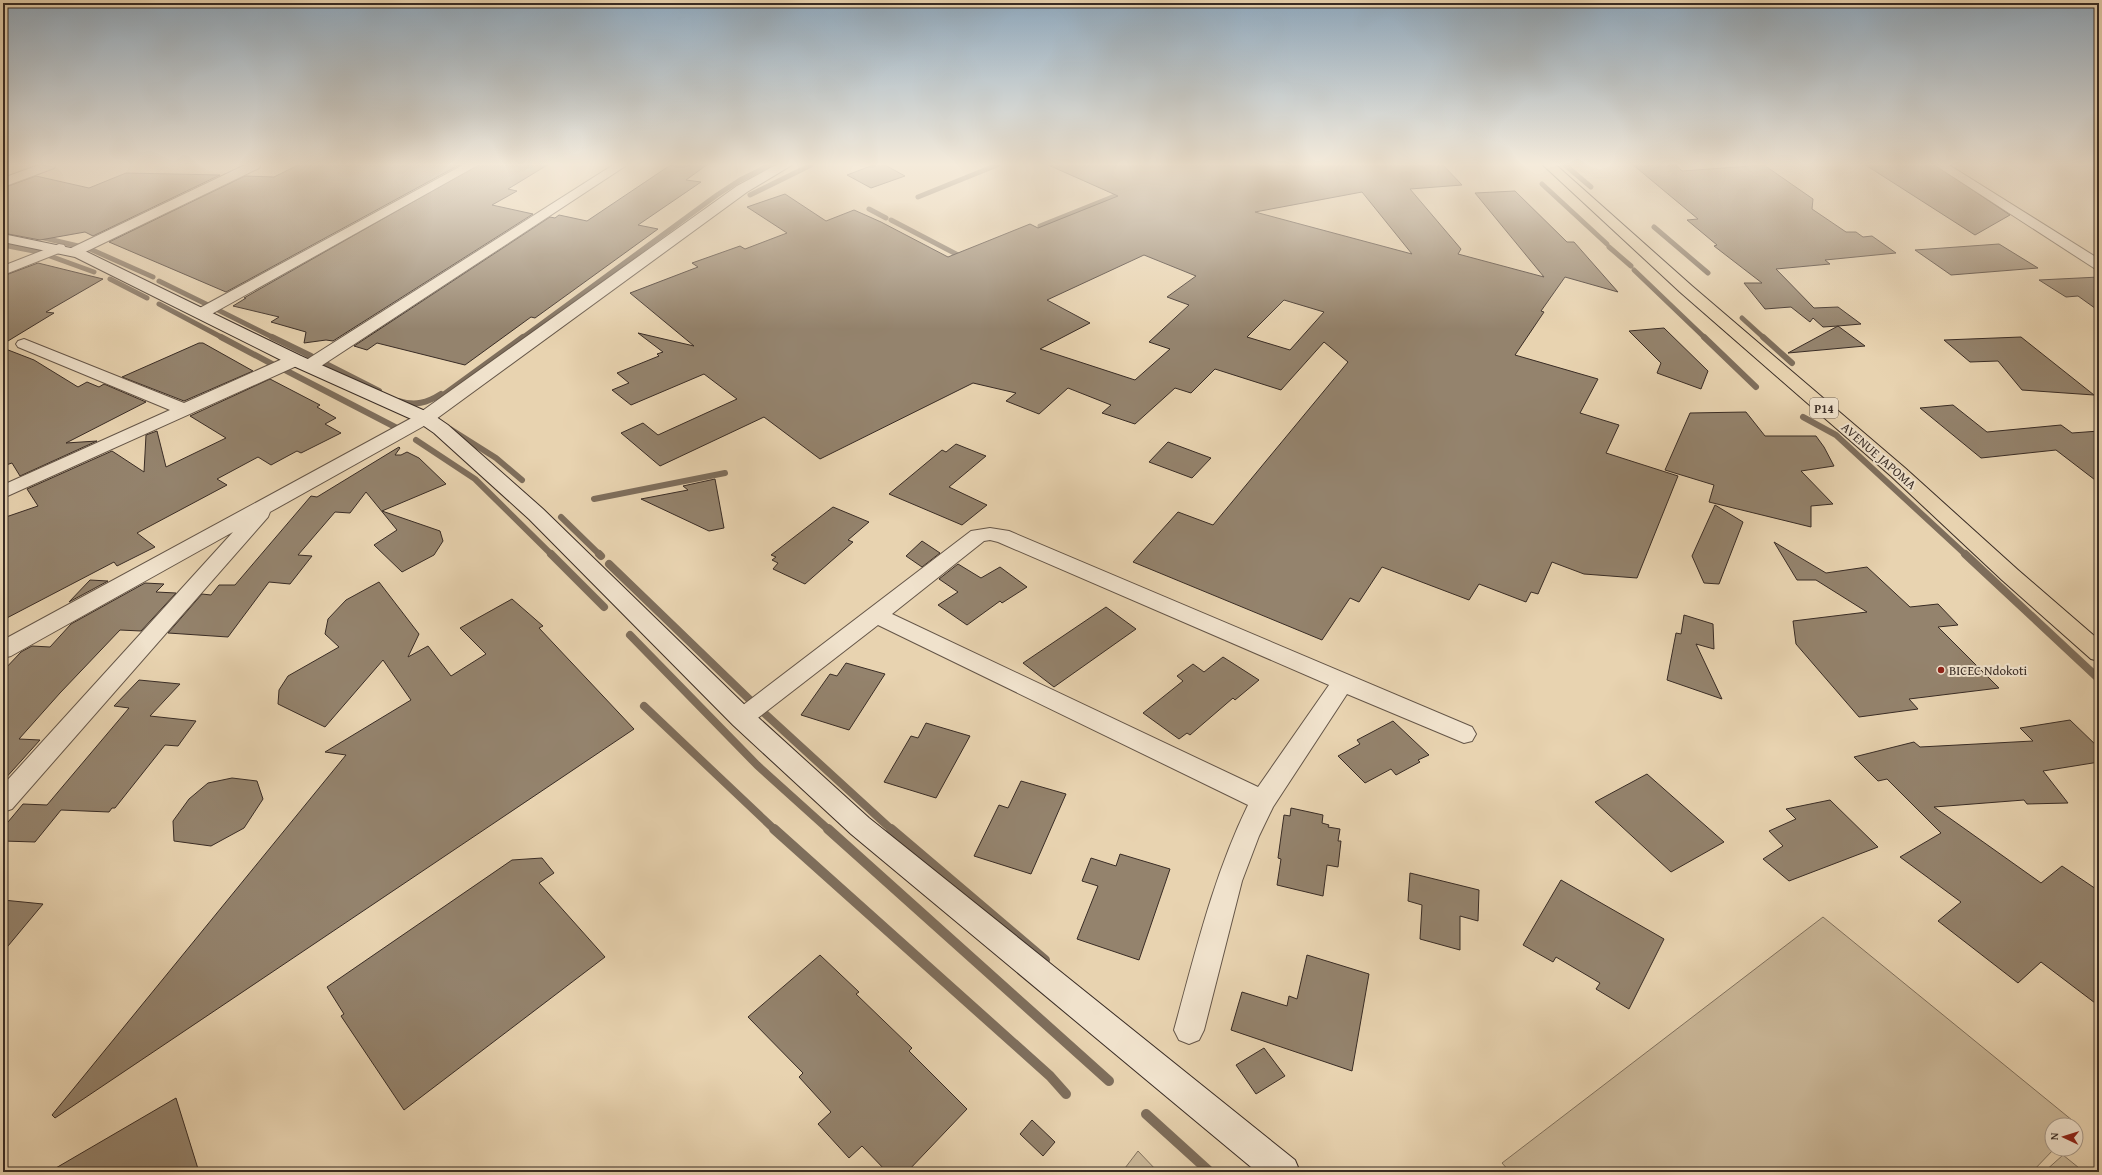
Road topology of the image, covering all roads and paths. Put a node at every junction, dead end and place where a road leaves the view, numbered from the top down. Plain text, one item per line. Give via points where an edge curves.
1 (133, 220) edge
2 (370, 220) edge
3 (531, 220) edge
4 (699, 220) edge
5 (1610, 220) edge
6 (2028, 220) edge
7 (3, 238) edge
8 (67, 250) junction
9 (2099, 265) edge
10 (3, 270) edge
11 (202, 312) junction
12 (24, 344) dead end
13 (302, 363) junction
14 (185, 410) junction
15 (425, 418) junction
16 (3, 492) edge
17 (271, 501) junction
18 (876, 615) junction
19 (3, 650) edge
20 (2099, 653) edge
21 (1343, 682) junction
22 (742, 718) junction
23 (1464, 734) dead end
24 (1262, 801) junction
25 (3, 802) edge
26 (1190, 1030) dead end
27 (1283, 1172) edge

1 - 8 street
2 - 11 street
3 - 13 street
4 - 15 main road
5 - 20 main road, AVENUE JAPOMA / P14 via 1686,290 1898,472
6 - 9 street
7 - 8 main road
8 - 10 street
8 - 11 main road
11 - 13 main road
12 - 14 street
13 - 14 street
13 - 15 main road
14 - 16 street
15 - 17 street
15 - 22 main road via 457,442 536,514
17 - 19 street
17 - 25 street
18 - 21 street via 978,536 990,534 1002,536
18 - 22 street
18 - 24 street
21 - 23 street
21 - 24 street
22 - 27 main road via 860,826
24 - 26 street via 1229,881

